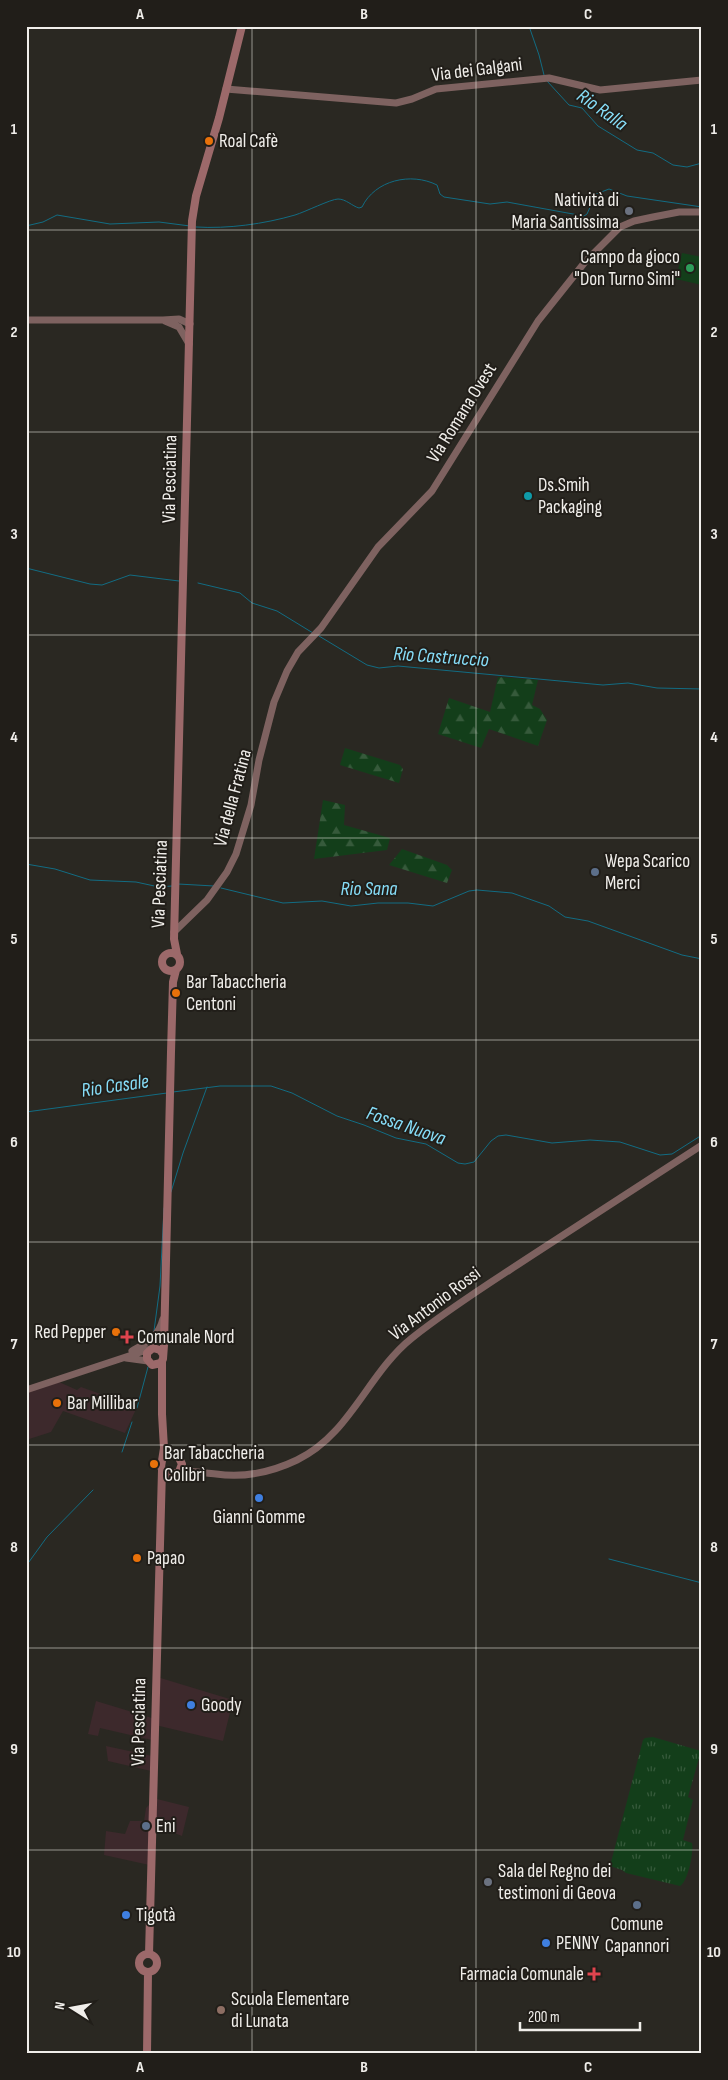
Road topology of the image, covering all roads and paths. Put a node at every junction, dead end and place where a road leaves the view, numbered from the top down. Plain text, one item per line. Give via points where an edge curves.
1 (242, 26) edge
2 (702, 80) edge
3 (226, 89) junction
4 (702, 212) edge
5 (190, 300) junction
6 (179, 319) junction
7 (26, 320) edge
8 (162, 320) junction
9 (190, 324) junction
10 (179, 327) junction
11 (190, 344) junction
12 (281, 682) joint
13 (174, 936) junction
14 (172, 954) junction
15 (172, 970) junction
16 (702, 1145) edge
17 (165, 1306) junction
18 (165, 1330) junction
19 (153, 1348) junction
20 (162, 1357) junction
21 (121, 1358) junction
22 (150, 1363) junction
23 (162, 1386) junction
24 (26, 1390) edge
25 (164, 1436) junction
26 (173, 1454) junction
27 (164, 1457) junction
28 (181, 1461) junction
29 (162, 1470) junction
30 (198, 1471) junction
31 (176, 1474) junction
32 (161, 1491) junction
33 (149, 1954) junction
34 (148, 1972) junction
35 (147, 2054) edge

1 - 3 main road, Via Pesciatina
2 - 3 street, Via dei Galgani via 600,90 546,79 436,89 396,103
3 - 5 main road, Via Pesciatina via 196,196
4 - 12 street, Via Romana Ovest via 663,215 624,224 585,262 533,327 432,491 378,547 315,634 298,652
5 - 6 street
5 - 9 main road, Via Pesciatina
6 - 8 street
6 - 9 street
7 - 8 street
8 - 10 street
9 - 10 street
9 - 11 main road, Via Pesciatina
10 - 11 street
11 - 13 main road, Via Pesciatina
12 - 13 street, Via della Fratina via 236,854 218,886
13 - 14 main road, Via Pesciatina
14 - 15 main road, Via Pesciatina via 181,962
14 - 15 main road, Via Pesciatina via 162,962
15 - 17 main road, Via Pesciatina
16 - 30 street, Via Antonio Rossi via 411,1338 386,1364 344,1422 314,1451 290,1464 264,1472 228,1475
17 - 18 main road, Via Pesciatina
17 - 21 street via 159,1332
18 - 19 main road
18 - 20 main road, Via Pesciatina
19 - 20 main road via 160,1350
19 - 21 street
19 - 22 main road via 147,1352
20 - 22 main road via 157,1365
20 - 23 main road, Via Pesciatina
21 - 22 street via 136,1358
21 - 24 street
22 - 23 main road, Via Pesciatina
23 - 25 main road, Via Pesciatina
25 - 26 main road, Via Pesciatina
25 - 27 main road, Via Pesciatina
26 - 27 main road
26 - 28 main road, Via Pesciatina
27 - 29 main road, Via Pesciatina
28 - 30 street
28 - 31 main road
29 - 31 main road via 166,1474
29 - 32 main road, Via Pesciatina
30 - 31 street
31 - 32 main road
32 - 33 main road, Via Pesciatina
33 - 34 main road, Via Pesciatina via 157,1963
33 - 34 main road, Via Pesciatina via 139,1961 140,1969
34 - 35 main road, Via Pesciatina

